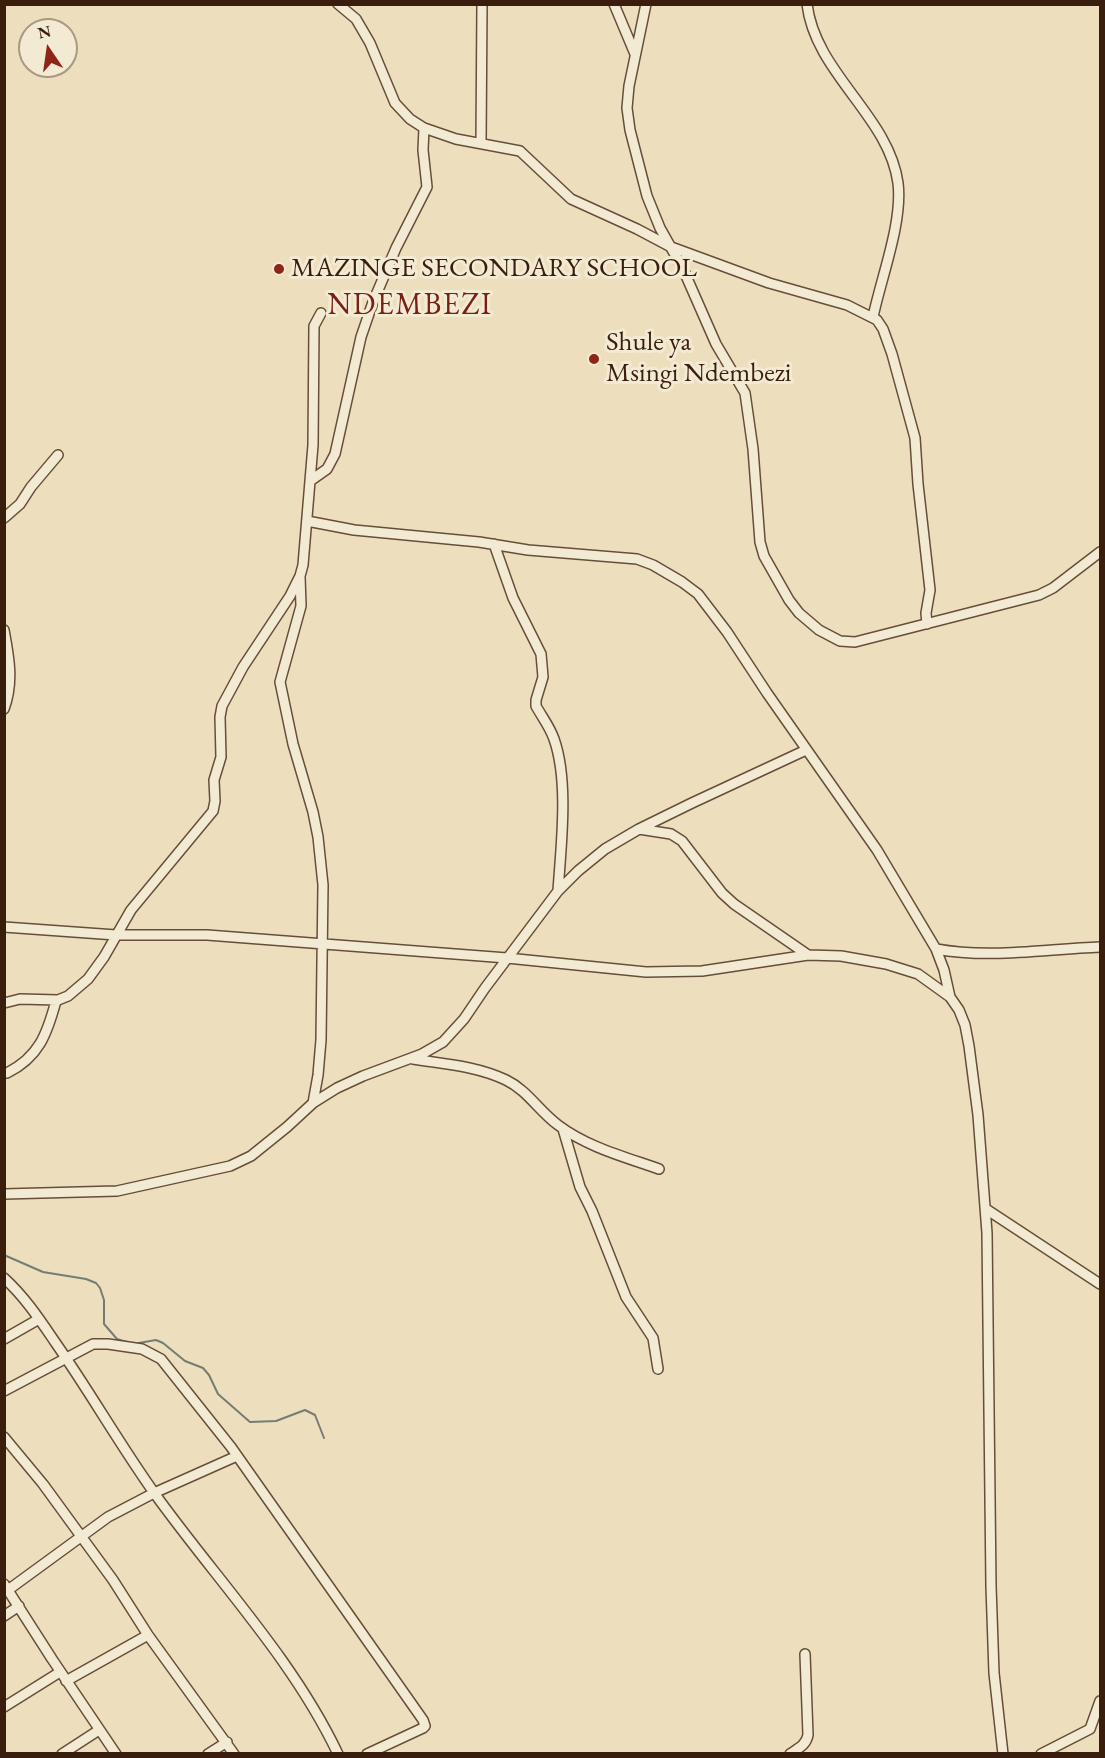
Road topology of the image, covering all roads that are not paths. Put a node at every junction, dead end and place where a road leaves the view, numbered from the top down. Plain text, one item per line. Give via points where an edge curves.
1 (338, 4) edge
2 (482, 4) edge
3 (614, 4) edge
4 (646, 4) edge
5 (807, 4) edge
6 (635, 54) junction
7 (424, 128) junction
8 (481, 143) junction
9 (671, 247) junction
10 (321, 314) dead end
11 (873, 317) junction
12 (58, 454) dead end
13 (310, 482) junction
14 (4, 518) edge
15 (308, 522) junction
16 (494, 544) junction
17 (1101, 552) edge
18 (300, 576) junction
19 (927, 624) junction
20 (4, 630) edge
21 (4, 709) edge
22 (806, 750) junction
23 (639, 829) junction
24 (558, 891) junction
25 (4, 927) edge
26 (116, 935) junction
27 (322, 944) junction
28 (1101, 946) edge
29 (936, 949) junction
30 (808, 955) junction
31 (507, 958) junction
32 (950, 997) junction
33 (56, 1001) junction
34 (4, 1003) edge
35 (412, 1059) junction
36 (7, 1073) dead end
37 (313, 1103) junction
38 (564, 1129) junction
39 (658, 1169) dead end
40 (4, 1194) edge
41 (986, 1209) junction
42 (4, 1278) edge
43 (1101, 1284) edge
44 (39, 1319) junction
45 (4, 1339) edge
46 (67, 1358) junction
47 (658, 1369) dead end
48 (4, 1390) edge
49 (4, 1437) edge
50 (237, 1456) junction
51 (154, 1493) junction
52 (80, 1536) junction
53 (6, 1587) edge
54 (19, 1606) junction
55 (4, 1616) edge
56 (148, 1635) junction
57 (805, 1654) dead end
58 (60, 1672) junction
59 (66, 1681) junction
60 (1101, 1701) edge
61 (4, 1707) edge
62 (99, 1730) junction
63 (227, 1742) junction
64 (62, 1754) edge
65 (116, 1754) edge
66 (208, 1754) edge
67 (234, 1754) edge
68 (338, 1754) edge
69 (367, 1754) edge
70 (790, 1754) edge
71 (1003, 1754) edge
72 (1041, 1754) edge

1 - 7 street via 356,19 370,43 395,103
2 - 8 street
3 - 6 street
4 - 6 street
5 - 11 street via 821,47 887,148 898,182 891,247
6 - 9 street via 627,108 630,130 653,213
7 - 8 street
7 - 13 street via 427,187 373,302 335,454 327,469
8 - 9 street via 520,152 571,199
9 - 11 street
9 - 19 street via 716,344 745,393 760,542 789,600 819,630 840,641 879,637
10 - 13 street via 314,326
11 - 19 street via 883,329 892,354 915,438 930,590
12 - 14 street via 20,504
13 - 15 street
15 - 16 street
15 - 18 street
16 - 22 street via 637,559 682,582 698,594 727,632
16 - 24 street via 513,598 541,654 543,677 536,706 554,738 560,765 562,832
17 - 19 street via 1039,594
18 - 26 street via 222,706 222,757 214,780 213,811 147,890
18 - 27 street via 301,606 281,687 318,837 324,895
20 - 21 street via 11,668
22 - 23 street
22 - 29 street via 877,850
23 - 24 street via 605,849
23 - 30 street via 671,834 682,841 722,893
24 - 31 street
25 - 26 street
26 - 27 street via 207,935
26 - 33 street via 88,979
27 - 31 street
27 - 37 street via 321,1040
28 - 29 street via 996,954
29 - 32 street
30 - 31 street via 728,969 646,972
30 - 32 street via 886,964 918,974
31 - 35 street via 452,1034
32 - 41 street via 965,1025 969,1046
33 - 34 street via 20,999
33 - 36 street via 47,1032 36,1051
35 - 37 street via 353,1080
35 - 38 street via 473,1068 508,1080
37 - 40 street via 251,1156 230,1166 117,1191
38 - 39 street
38 - 47 street via 580,1187 622,1288 653,1338
41 - 43 street
41 - 71 street via 991,1586 994,1673
42 - 44 street
44 - 45 street
44 - 46 street
46 - 48 street
46 - 50 street via 98,1343 153,1353
46 - 51 street
49 - 52 street
50 - 51 street
50 - 69 street via 424,1723 423,1728
51 - 52 street
51 - 68 street via 274,1649 314,1707
52 - 53 street
52 - 56 street
53 - 54 street
54 - 55 street
54 - 58 street
56 - 59 street
56 - 63 street
57 - 70 street via 807,1741
58 - 59 street
58 - 61 street
59 - 62 street
60 - 72 street via 1090,1729
62 - 64 street
62 - 65 street
63 - 66 street
63 - 67 street

